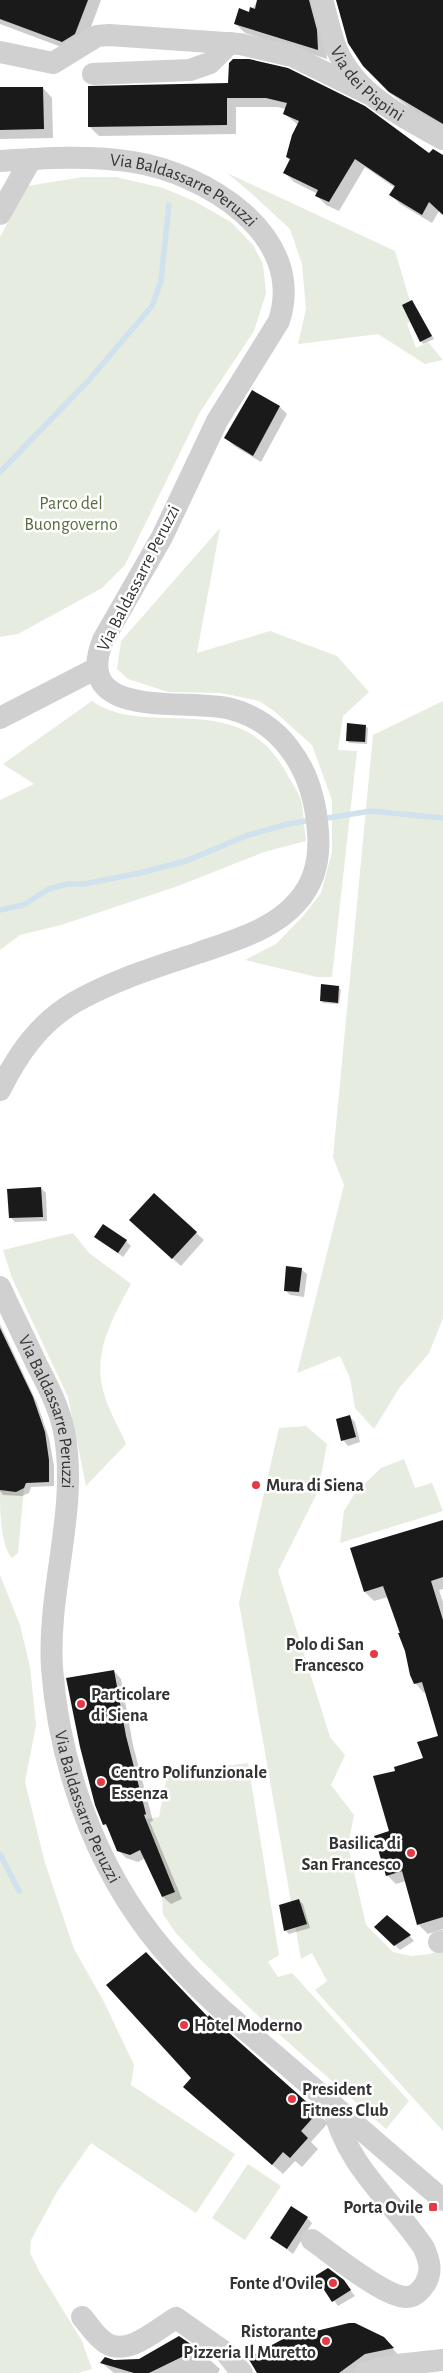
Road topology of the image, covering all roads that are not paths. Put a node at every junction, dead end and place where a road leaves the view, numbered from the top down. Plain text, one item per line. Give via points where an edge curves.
1 (322, 0) edge
2 (235, 43) junction
3 (0, 52) edge
4 (93, 74) dead end
5 (369, 94) junction
6 (443, 139) edge
7 (30, 159) junction
8 (0, 162) edge
9 (0, 214) edge
10 (97, 668) junction
11 (0, 718) edge
12 (0, 1090) edge
13 (0, 1287) edge
14 (333, 2106) junction
15 (443, 2200) edge
16 (312, 2240) dead end
17 (82, 2317) dead end
18 (443, 2360) edge
19 (242, 2373) edge
20 (365, 2373) edge

1 - 5 street, Via dei Pispini via 337,51
2 - 3 street via 109,35 97,36 53,62
2 - 4 street via 210,63 190,70
2 - 5 street via 292,56
5 - 6 street, Via dei Pispini via 385,107
7 - 8 street, Via Baldassarre Peruzzi
7 - 9 street
7 - 10 street, Via Baldassarre Peruzzi via 84,158 133,162 164,169 199,184 238,208 259,229 274,252 282,277 283,305 275,329 217,421 162,537 103,640
10 - 11 street
10 - 12 street, Via Baldassarre Peruzzi via 105,686 127,700 233,709 260,722 283,740 306,776 313,800 319,843 311,880 298,901 285,913 245,936 141,973 76,1002 51,1019 28,1043
13 - 14 street, Via Baldassarre Peruzzi via 52,1397 65,1438 67,1491 52,1662 65,1745 88,1823 123,1894 166,1953 208,1996
14 - 15 street, Via Baldassarre Peruzzi
14 - 16 street via 343,2138 358,2165 424,2248 430,2264 429,2275 415,2294 408,2297 399,2295 368,2279
17 - 19 street via 104,2342 122,2347 132,2345 176,2318 226,2353
18 - 20 street

